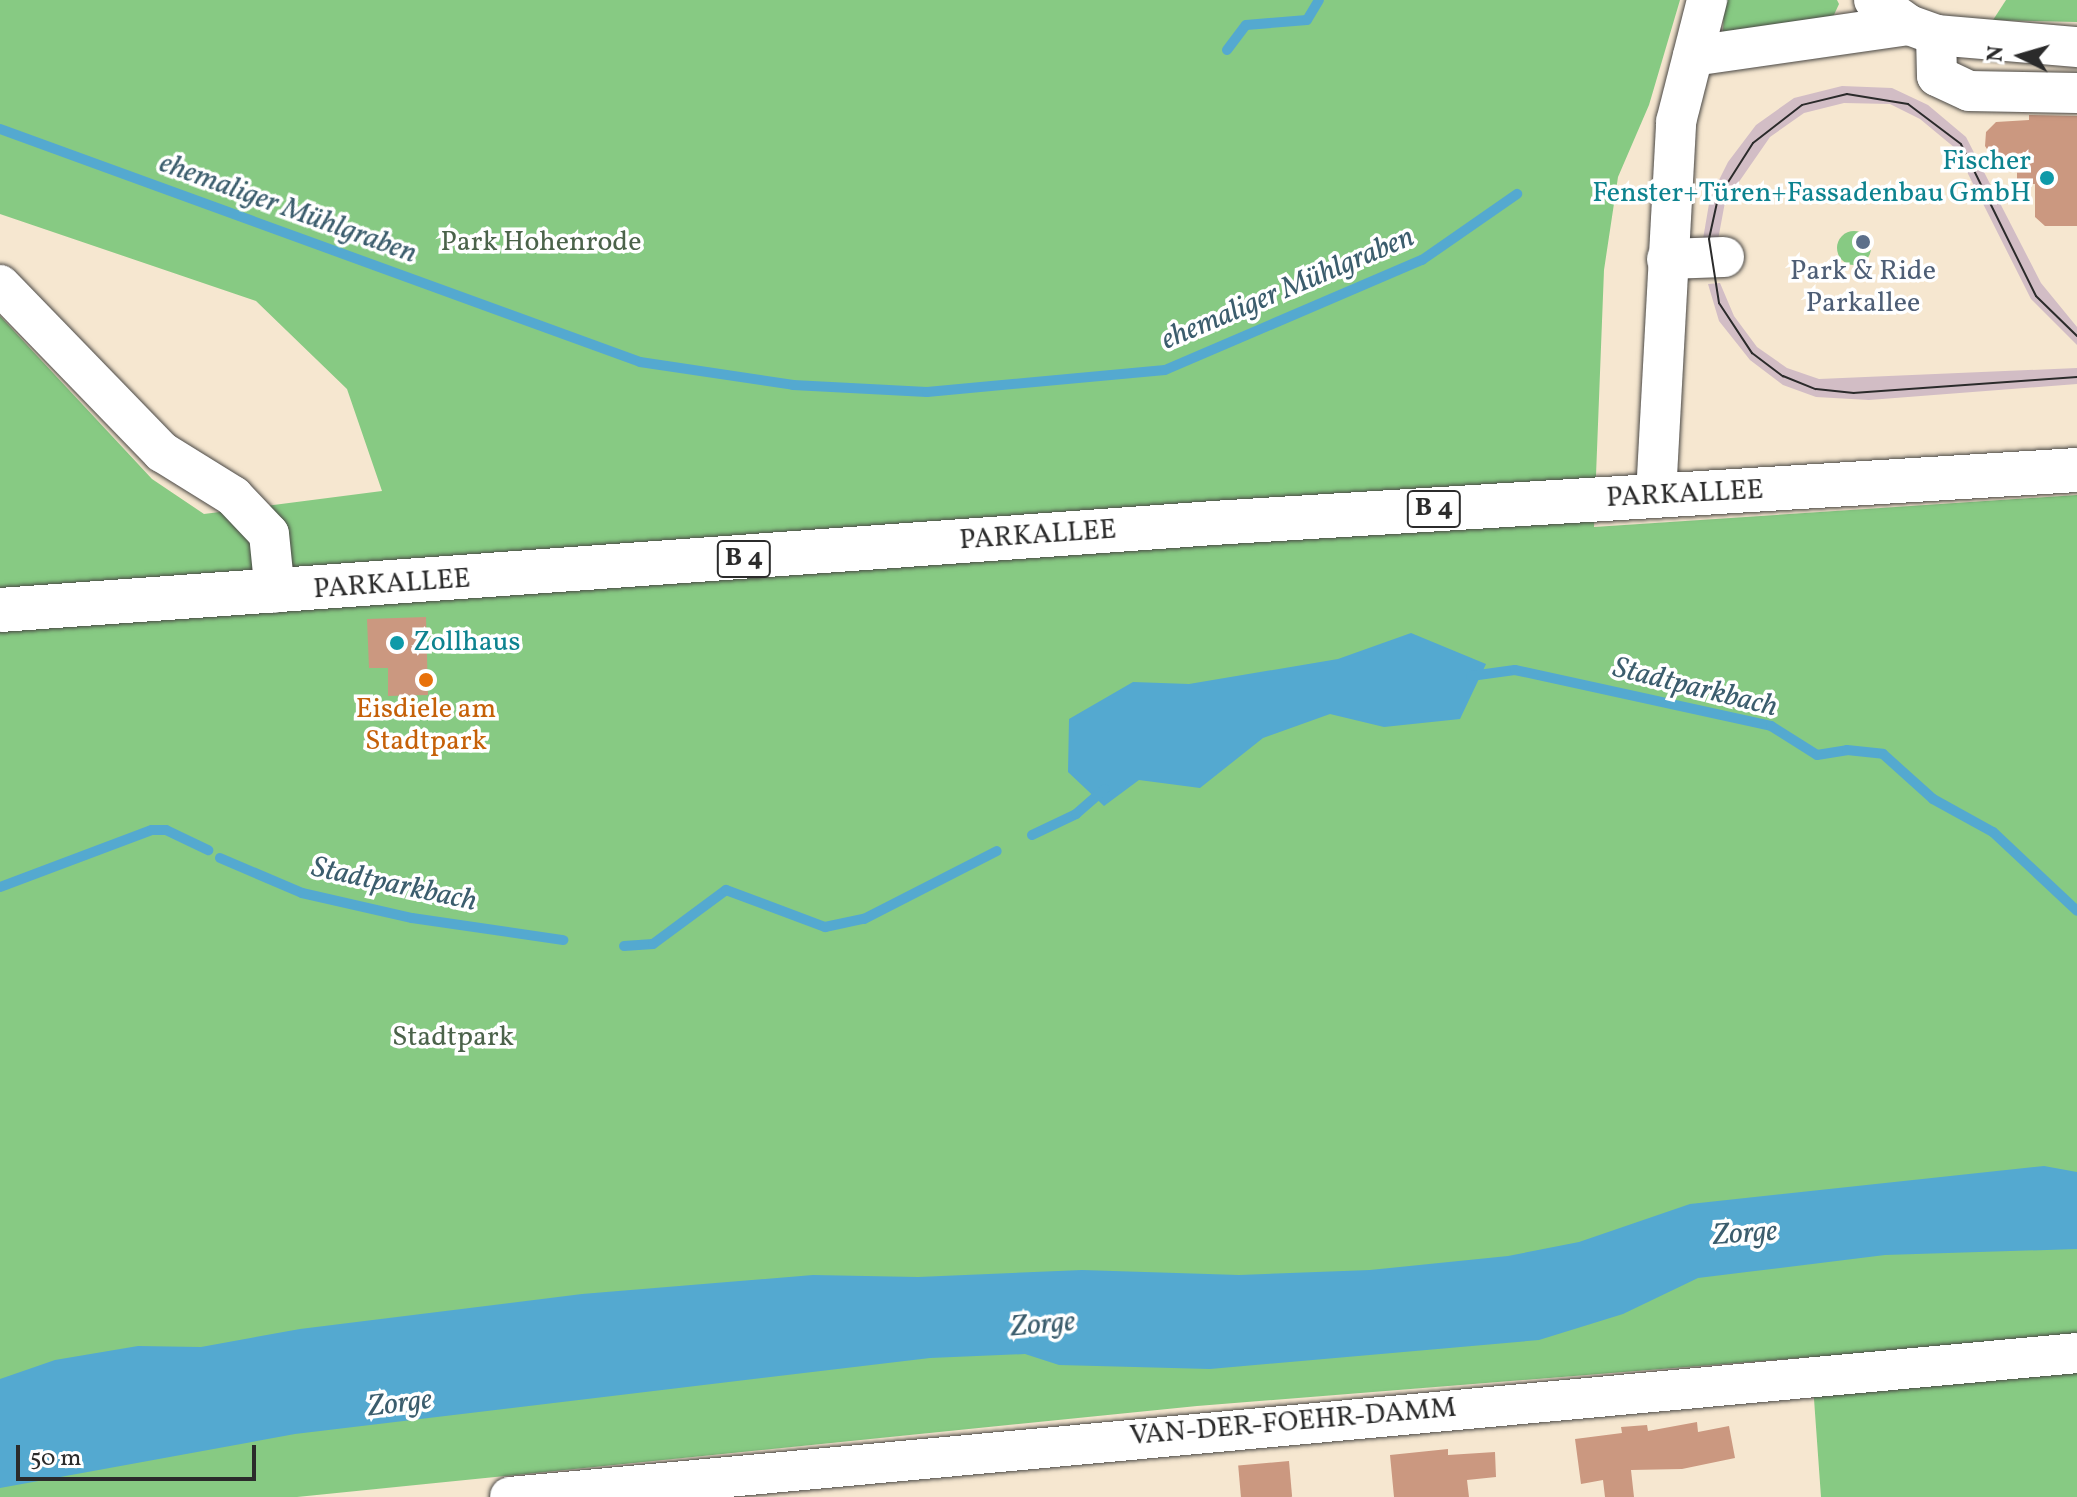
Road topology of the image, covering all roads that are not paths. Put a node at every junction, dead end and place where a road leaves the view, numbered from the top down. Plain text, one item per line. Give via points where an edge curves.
1 (1707, 0) edge
2 (1874, 0) edge
3 (1923, 30) junction
4 (2077, 47) edge
5 (1693, 56) junction
6 (2077, 93) edge
7 (1717, 257) dead end
8 (1667, 259) junction
9 (0, 285) edge
10 (2077, 470) edge
11 (1656, 495) junction
12 (275, 593) junction
13 (0, 610) edge
14 (2077, 1353) edge
15 (510, 1497) edge

1 - 5 street
2 - 3 street
3 - 4 street
3 - 5 street
3 - 6 street via 1937,76 1969,91
5 - 8 street via 1676,122
7 - 8 street
8 - 11 street
9 - 12 street via 162,452 233,496 269,534
10 - 11 main road, PARKALLEE / B 4
11 - 12 main road, PARKALLEE / B 4
12 - 13 main road, PARKALLEE / B 4
14 - 15 street, VAN-DER-FOEHR-DAMM

